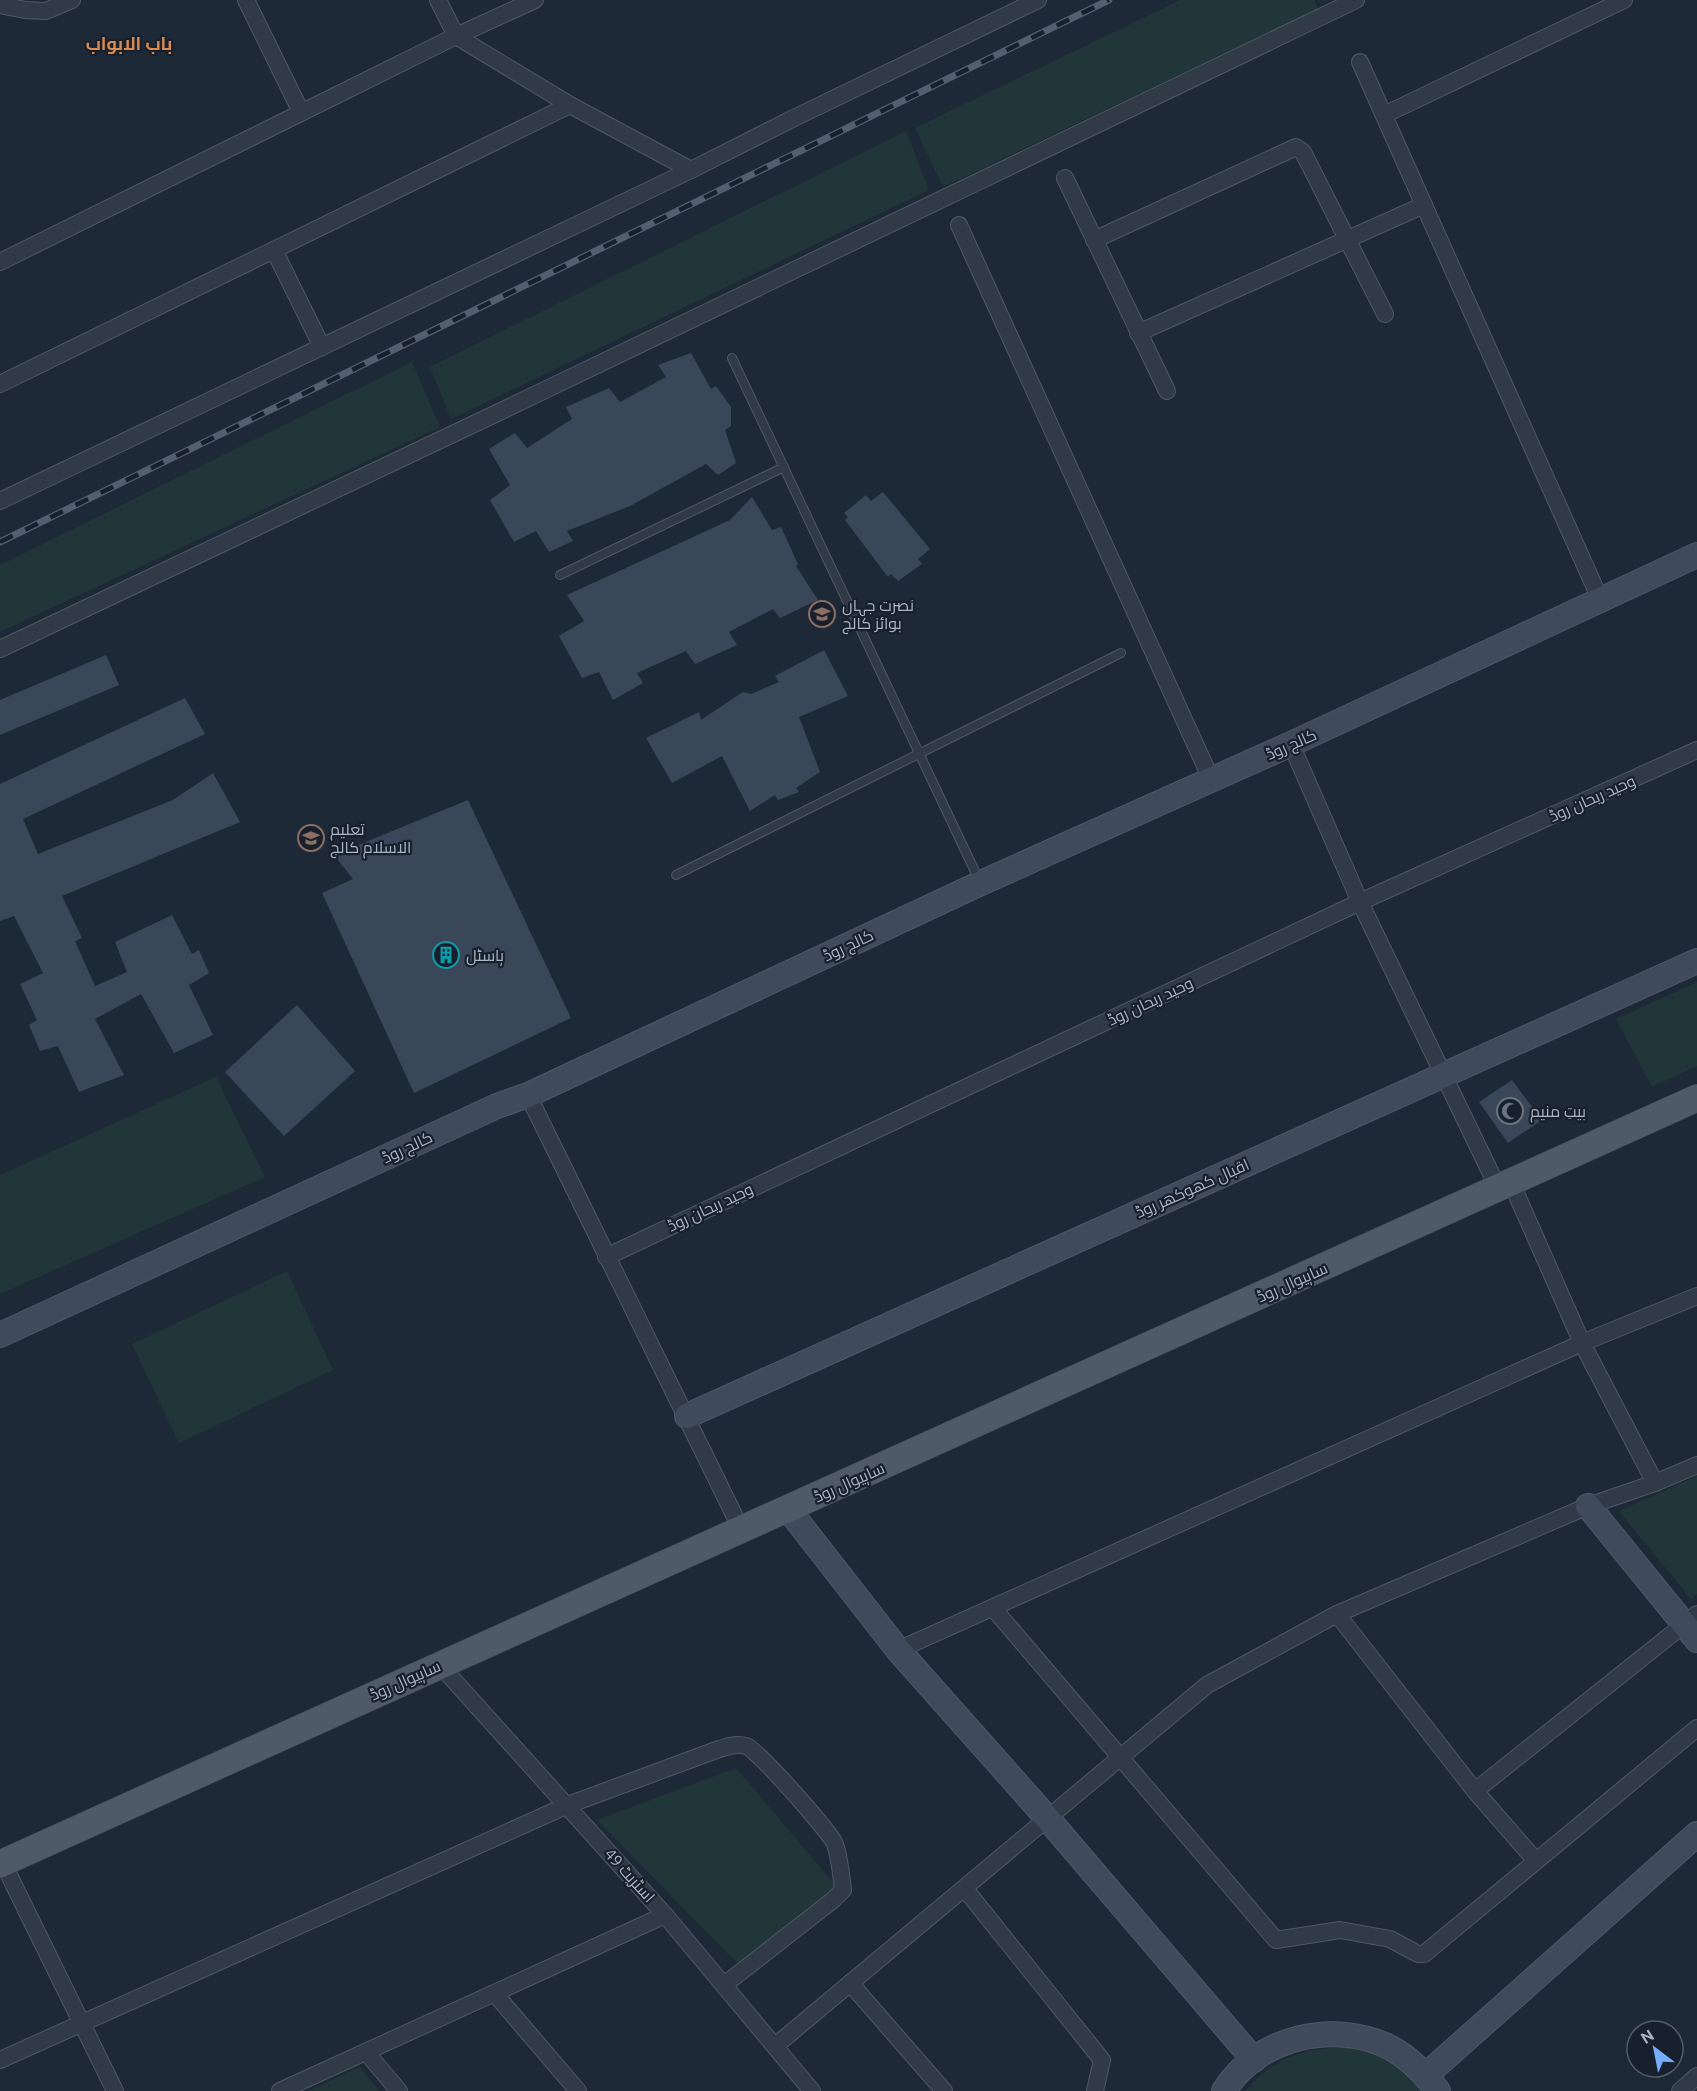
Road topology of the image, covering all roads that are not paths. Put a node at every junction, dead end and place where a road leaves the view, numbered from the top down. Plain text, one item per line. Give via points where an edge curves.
1 (72, 0) edge
2 (246, 0) edge
3 (438, 0) edge
4 (535, 0) edge
5 (1038, 0) edge
6 (1356, 0) edge
7 (1624, 0) edge
8 (0, 5) edge
9 (456, 36) junction
10 (1360, 62) dead end
11 (570, 105) junction
12 (302, 112) junction
13 (1384, 115) junction
14 (691, 170) junction
15 (1065, 178) dead end
16 (1424, 205) junction
17 (959, 225) dead end
18 (1094, 240) junction
19 (1347, 240) junction
20 (274, 250) junction
21 (0, 262) edge
22 (1385, 314) dead end
23 (1138, 333) junction
24 (322, 346) junction
25 (732, 358) dead end
26 (0, 384) edge
27 (1167, 392) dead end
28 (784, 467) junction
29 (0, 501) edge
30 (1697, 555) edge
31 (560, 574) dead end
32 (1600, 599) junction
33 (0, 649) edge
34 (1121, 653) dead end
35 (1291, 744) junction
36 (1697, 750) edge
37 (920, 753) junction
38 (1211, 779) junction
39 (676, 875) dead end
40 (981, 883) junction
41 (1360, 902) junction
42 (1697, 961) edge
43 (1443, 1075) junction
44 (528, 1095) junction
45 (1697, 1098) edge
46 (1504, 1185) junction
47 (606, 1257) junction
48 (1697, 1296) edge
49 (0, 1335) edge
50 (1582, 1343) junction
51 (687, 1416) junction
52 (1697, 1465) edge
53 (1655, 1484) junction
54 (1588, 1506) junction
55 (788, 1509) junction
56 (741, 1529) junction
57 (993, 1608) junction
58 (1337, 1614) junction
59 (1693, 1626) edge
60 (898, 1650) junction
61 (440, 1665) junction
62 (1697, 1728) edge
63 (1120, 1756) junction
64 (1475, 1791) junction
65 (568, 1805) junction
66 (1048, 1819) junction
67 (1697, 1834) edge
68 (1536, 1861) junction
69 (2, 1864) edge
70 (965, 1889) junction
71 (665, 1915) junction
72 (850, 1983) junction
73 (724, 1985) junction
74 (495, 1994) junction
75 (81, 2023) junction
76 (775, 2046) junction
77 (366, 2052) junction
78 (0, 2060) edge
79 (1254, 2060) junction
80 (1697, 2076) edge
81 (1432, 2083) edge
82 (115, 2091) edge
83 (280, 2091) edge
84 (399, 2091) edge
85 (578, 2091) edge
86 (812, 2091) edge
87 (944, 2091) edge
88 (1095, 2091) edge
89 (1224, 2091) edge
90 (1680, 2091) edge

1 - 8 street via 46,11
2 - 12 street
3 - 9 street
4 - 9 street
5 - 14 street
6 - 33 street
7 - 13 street
9 - 11 street
9 - 12 street
10 - 13 street
11 - 14 street
11 - 20 street
12 - 21 street
13 - 16 street
14 - 24 street
15 - 18 street
16 - 19 street
16 - 32 street
17 - 38 street
18 - 19 street via 1296,147 1303,152
18 - 23 street
19 - 22 street
19 - 23 street
20 - 24 street
20 - 26 street
23 - 27 street
24 - 29 street
25 - 28 lane
28 - 31 lane
28 - 37 lane
30 - 32 street, کالج روڈ
32 - 35 street, کالج روڈ
34 - 37 lane
35 - 38 street, کالج روڈ
35 - 41 street
36 - 41 street, وحید ریحان روڈ
37 - 39 lane
37 - 40 lane
38 - 40 street, کالج روڈ
40 - 44 street, کالج روڈ
41 - 43 street
41 - 47 street, وحید ریحان روڈ
42 - 43 street, اقبال کھوکھر روڈ
43 - 46 street
43 - 51 street, اقبال کھوکھر روڈ
44 - 47 street
44 - 49 street, کالج روڈ via 496,1106
45 - 46 main road, ساہیوال روڈ
46 - 50 street
46 - 55 main road, ساہیوال روڈ
47 - 51 street
48 - 50 street
50 - 53 street
50 - 57 street
51 - 56 street
52 - 53 street
53 - 54 street
54 - 58 street
54 - 59 street
55 - 56 main road, ساہیوال روڈ
55 - 60 street
56 - 61 main road, ساہیوال روڈ
57 - 60 street
57 - 63 street
58 - 63 street via 1207,1685
58 - 64 street
59 - 64 street
60 - 66 street
61 - 65 street, اسٹریٹ 49
61 - 69 main road, ساہیوال روڈ
62 - 68 street
63 - 66 street
63 - 68 street via 1276,1940 1340,1930 1390,1939 1424,1954
64 - 68 street
65 - 71 street, اسٹریٹ 49
65 - 73 street via 733,1745 747,1746 776,1771 834,1842 843,1890
65 - 75 street
66 - 70 street
66 - 79 street
67 - 81 street
69 - 75 street
70 - 72 street
70 - 88 street via 1102,2060
71 - 73 street, اسٹریٹ 49
71 - 74 street
72 - 76 street
72 - 87 street
73 - 76 street, اسٹریٹ 49
74 - 77 street
74 - 85 street
75 - 78 street
75 - 82 street
76 - 86 street, اسٹریٹ 49
77 - 83 street
77 - 84 street
79 - 81 street via 1289,2041 1344,2034 1390,2048 1411,2061
79 - 89 street
80 - 90 street

